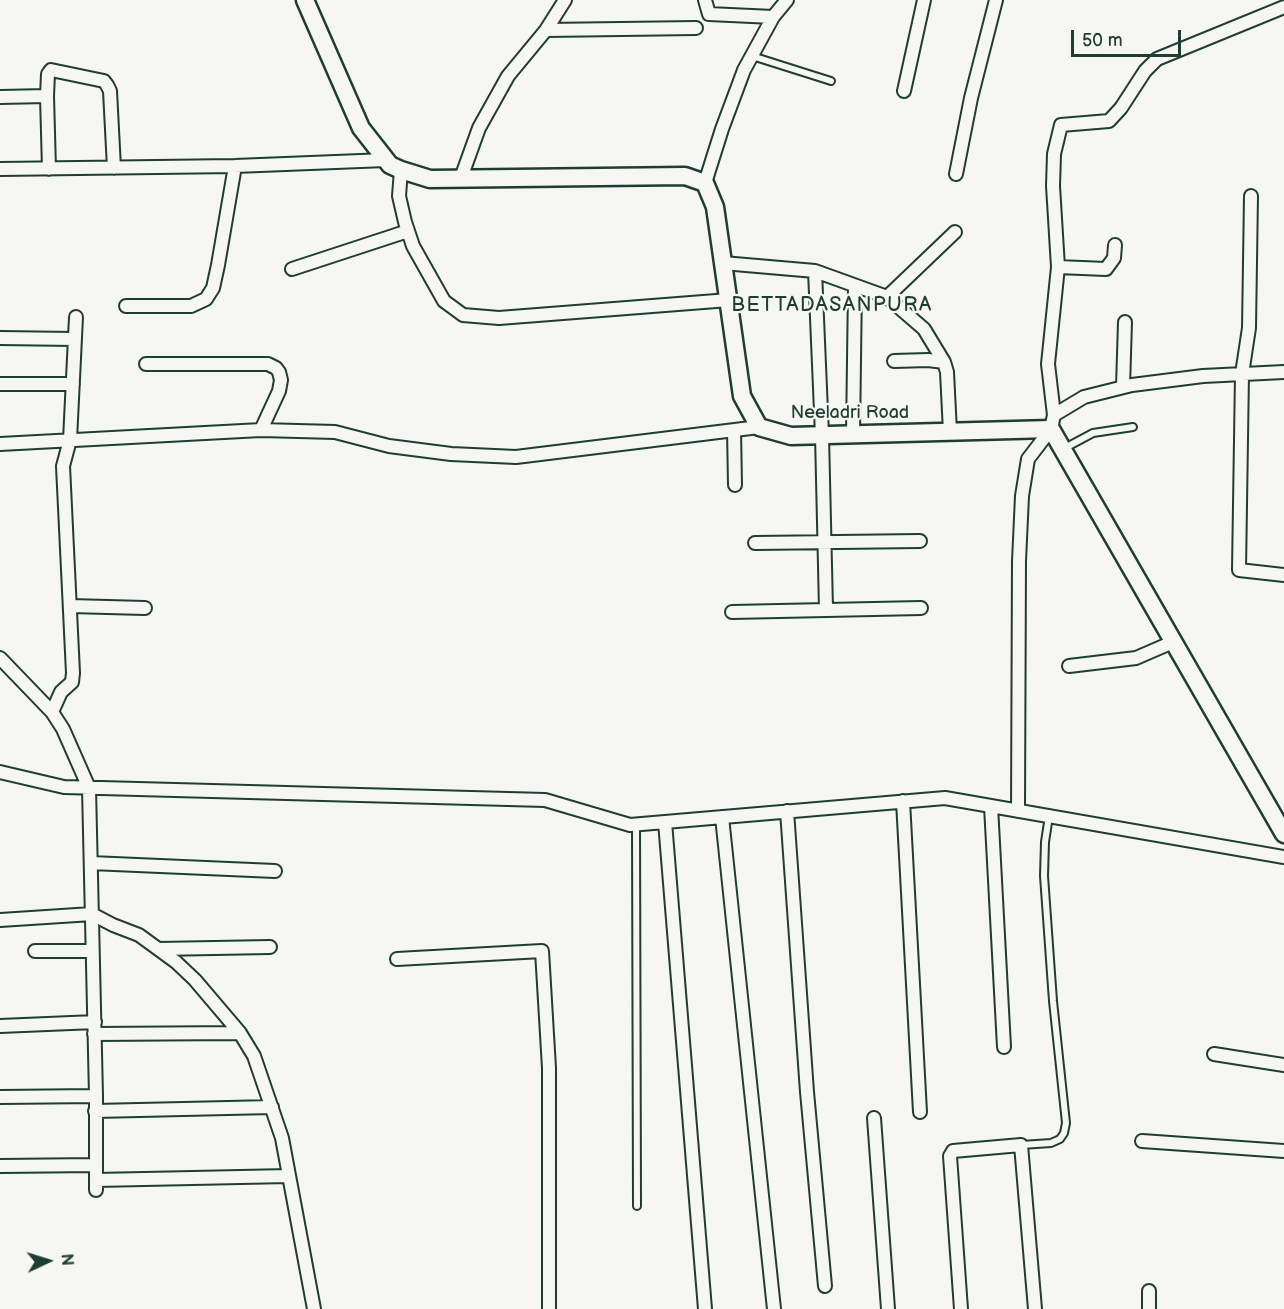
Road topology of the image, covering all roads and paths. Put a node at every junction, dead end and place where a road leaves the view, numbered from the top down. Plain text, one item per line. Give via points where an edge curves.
1 (305, 0) edge
2 (565, 0) edge
3 (705, 0) edge
4 (787, 0) edge
5 (924, 0) edge
6 (996, 0) edge
7 (1284, 7) edge
8 (773, 16) junction
9 (696, 28) dead end
10 (546, 30) junction
11 (752, 56) junction
12 (831, 81) dead end
13 (904, 91) dead end
14 (46, 96) junction
15 (0, 97) edge
16 (386, 160) junction
17 (235, 166) junction
18 (114, 168) junction
19 (0, 169) edge
20 (49, 169) junction
21 (401, 170) junction
22 (956, 174) dead end
23 (461, 178) junction
24 (705, 183) junction
25 (1251, 196) dead end
26 (408, 231) junction
27 (955, 232) dead end
28 (1115, 245) dead end
29 (723, 263) junction
30 (1058, 267) junction
31 (292, 268) dead end
32 (814, 271) junction
33 (855, 286) junction
34 (887, 297) junction
35 (729, 300) junction
36 (126, 306) dead end
37 (76, 317) dead end
38 (1125, 322) dead end
39 (0, 338) edge
40 (74, 339) junction
41 (894, 362) dead end
42 (944, 362) junction
43 (146, 364) dead end
44 (1284, 372) edge
45 (1242, 374) junction
46 (0, 384) edge
47 (73, 384) junction
48 (1124, 387) junction
49 (1052, 422) junction
50 (759, 427) junction
51 (1133, 427) dead end
52 (261, 430) junction
53 (734, 430) junction
54 (950, 432) junction
55 (853, 434) junction
56 (822, 435) junction
57 (70, 440) junction
58 (0, 444) edge
59 (1062, 449) junction
60 (735, 485) dead end
61 (826, 541) junction
62 (920, 541) dead end
63 (755, 543) dead end
64 (1284, 575) edge
65 (69, 606) junction
66 (145, 608) dead end
67 (921, 608) dead end
68 (826, 609) junction
69 (732, 612) dead end
70 (1173, 642) junction
71 (0, 658) edge
72 (1069, 666) dead end
73 (52, 712) junction
74 (0, 772) edge
75 (89, 788) junction
76 (903, 801) junction
77 (991, 806) junction
78 (1018, 810) junction
79 (786, 811) junction
80 (1050, 816) junction
81 (722, 817) junction
82 (665, 822) junction
83 (636, 825) junction
84 (1284, 834) edge
85 (1284, 857) edge
86 (91, 863) junction
87 (275, 871) dead end
88 (92, 914) junction
89 (0, 920) edge
90 (270, 947) dead end
91 (158, 949) junction
92 (35, 951) dead end
93 (92, 951) junction
94 (397, 959) dead end
95 (0, 1026) edge
96 (94, 1028) junction
97 (240, 1033) junction
98 (1004, 1047) dead end
99 (1214, 1054) dead end
100 (1284, 1065) edge
101 (0, 1096) edge
102 (96, 1096) junction
103 (272, 1107) junction
104 (95, 1112) junction
105 (920, 1112) dead end
106 (874, 1118) dead end
107 (1142, 1141) dead end
108 (1021, 1145) junction
109 (1284, 1151) edge
110 (95, 1165) junction
111 (0, 1167) edge
112 (289, 1176) junction
113 (637, 1206) dead end
114 (825, 1286) dead end
115 (1149, 1291) dead end
116 (314, 1309) edge
117 (549, 1309) edge
118 (705, 1309) edge
119 (774, 1309) edge
120 (888, 1309) edge
121 (961, 1309) edge
122 (1035, 1309) edge
123 (1149, 1309) edge

1 - 16 main road via 362,128
2 - 10 street
3 - 8 street via 709,14
4 - 8 street
5 - 13 street
6 - 22 street
7 - 30 street via 1157,59 1109,121 1062,125 1054,154 1053,186
8 - 11 street
9 - 10 street
10 - 23 street via 508,76 479,128
11 - 12 lane
11 - 24 street
14 - 15 street
14 - 18 street via 51,70 104,81 110,91
14 - 20 street
16 - 17 street
16 - 21 main road
17 - 18 street
17 - 36 street via 213,288 206,299 191,306
18 - 20 street
19 - 20 street
21 - 23 main road via 430,179
21 - 26 street via 399,196
23 - 24 main road via 685,176
24 - 29 main road via 715,207
25 - 45 street via 1249,328
26 - 31 street
26 - 35 street via 444,301 463,315 499,318
27 - 34 street
28 - 30 street via 1114,258 1106,269
29 - 32 street
29 - 35 main road
30 - 49 street via 1048,364
32 - 33 street
32 - 56 street
33 - 34 street
33 - 55 street
34 - 42 street via 924,329
35 - 50 main road via 742,396
37 - 40 street
38 - 48 street
39 - 40 street
40 - 47 street
41 - 42 street
42 - 54 street
43 - 52 street via 268,364 276,368 281,380 279,391
44 - 45 street
45 - 48 street
45 - 64 street via 1239,570
46 - 47 street
47 - 57 street
48 - 49 street via 1084,397
49 - 54 main road, Neeladri Road
49 - 59 main road
49 - 78 street via 1028,459 1022,496
50 - 53 street
50 - 56 main road, Neeladri Road via 791,436
51 - 59 lane via 1093,433
52 - 53 street via 335,432 388,446 516,457
52 - 57 street
53 - 60 street
54 - 55 main road, Neeladri Road
55 - 56 main road, Neeladri Road
56 - 61 street
57 - 58 street
57 - 65 street via 63,466
59 - 70 main road
61 - 62 street
61 - 63 street
61 - 68 street
65 - 66 street
65 - 73 street via 72,682 58,697
67 - 68 street
68 - 69 street
70 - 72 street via 1136,658
70 - 84 main road
71 - 73 street
73 - 75 street
74 - 75 street via 64,787
75 - 83 street via 545,800
75 - 86 street
76 - 77 street via 945,798
76 - 79 street
76 - 105 street
77 - 78 street
77 - 98 street
78 - 80 street
79 - 81 street
79 - 114 street
80 - 85 street
80 - 108 lane via 1044,876 1066,1123 1060,1139
81 - 82 street
81 - 119 street
82 - 83 street
82 - 118 street
83 - 113 lane
86 - 87 street
86 - 88 street
88 - 89 street
88 - 91 street via 139,935
88 - 93 street
90 - 91 street
91 - 97 street via 195,980
92 - 93 street
93 - 96 street
94 - 117 street via 542,951 549,1068
95 - 96 street
96 - 97 street
96 - 102 street
97 - 103 street via 254,1056
99 - 100 street
101 - 102 street
102 - 104 street
103 - 104 street
103 - 112 street
104 - 110 street
106 - 120 street
107 - 109 street
108 - 121 street via 953,1151 950,1156
108 - 122 street
110 - 111 street
110 - 112 street via 96,1185
112 - 116 street
115 - 123 street

